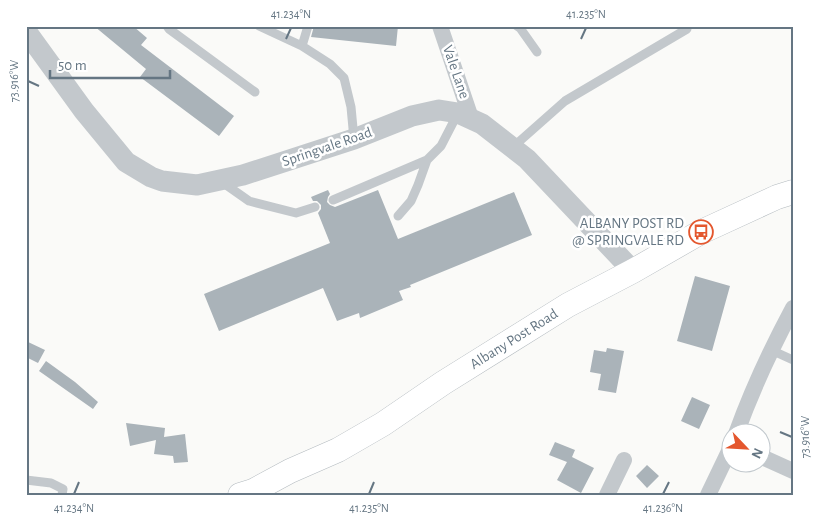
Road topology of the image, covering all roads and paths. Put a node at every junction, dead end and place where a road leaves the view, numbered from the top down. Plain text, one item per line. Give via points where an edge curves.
1 (167, 26) edge
2 (259, 26) edge
3 (308, 26) edge
4 (440, 26) edge
5 (517, 26) edge
6 (688, 26) edge
7 (26, 32) edge
8 (302, 46) junction
9 (537, 52) dead end
10 (255, 92) dead end
11 (465, 116) junction
12 (354, 139) junction
13 (512, 147) junction
14 (427, 160) junction
15 (219, 180) junction
16 (793, 192) edge
17 (333, 200) dead end
18 (316, 207) dead end
19 (398, 216) dead end
20 (634, 271) junction
21 (793, 308) edge
22 (771, 350) junction
23 (793, 360) edge
24 (740, 424) edge
25 (624, 460) dead end
26 (772, 462) edge
27 (722, 466) edge
28 (793, 471) edge
29 (26, 480) edge
30 (251, 493) edge
31 (62, 495) edge
32 (607, 495) edge
33 (708, 495) edge

1 - 10 lane
2 - 8 lane
3 - 8 lane
4 - 11 street, Vale Lane
5 - 9 lane
6 - 13 lane via 564,102
7 - 15 street, Springvale Road via 126,162 162,181 197,185
8 - 12 lane via 330,64 344,78
11 - 12 street, Springvale Road via 439,110 412,116
11 - 13 street, Springvale Road via 482,124
11 - 14 lane
12 - 15 street, Springvale Road
13 - 20 street, Springvale Road
14 - 17 lane
14 - 19 lane via 411,201
15 - 18 lane via 249,201 296,213
16 - 20 main road, Albany Post Road via 777,196 701,232
20 - 30 main road, Albany Post Road via 568,305 384,424
21 - 22 street
22 - 23 lane
22 - 24 street
25 - 32 street
26 - 28 street
27 - 33 street
29 - 31 lane via 52,483 63,489

